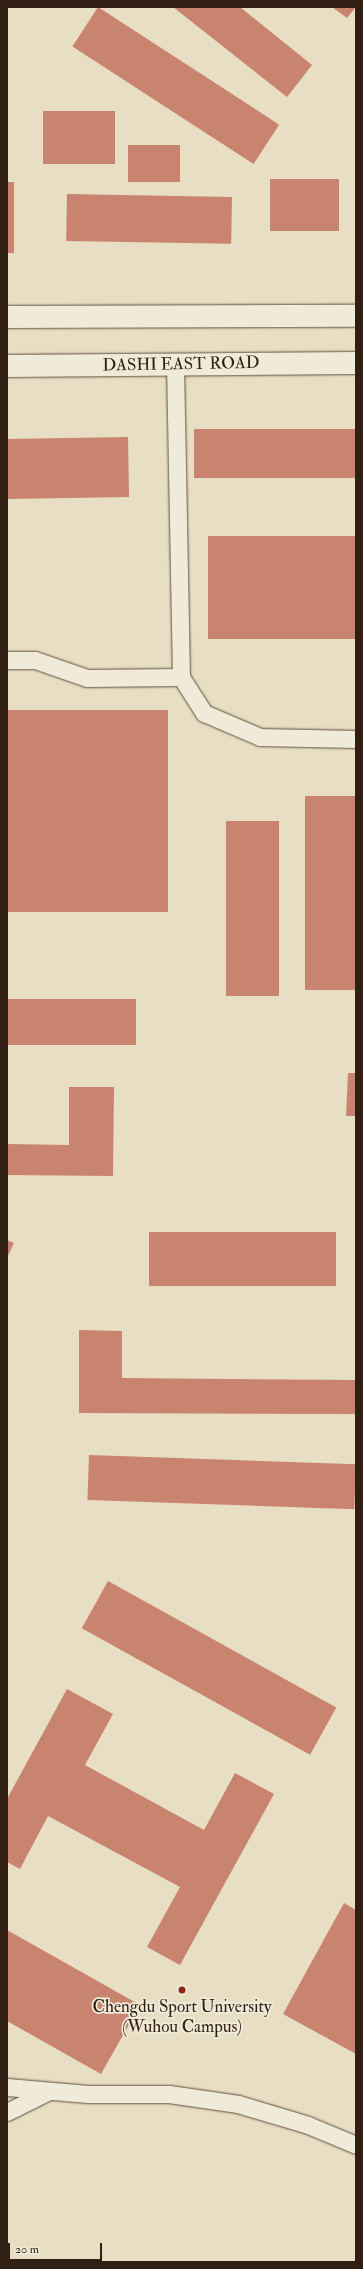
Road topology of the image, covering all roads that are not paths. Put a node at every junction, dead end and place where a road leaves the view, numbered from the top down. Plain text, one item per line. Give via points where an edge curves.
1 (356, 316) edge
2 (7, 317) edge
3 (356, 363) edge
4 (175, 364) junction
5 (7, 366) edge
6 (7, 660) edge
7 (181, 676) junction
8 (356, 739) edge
9 (7, 2087) edge
10 (47, 2092) junction
11 (7, 2112) edge
12 (356, 2145) edge

1 - 2 main road
3 - 4 main road, DASHI EAST ROAD
4 - 5 main road, DASHI EAST ROAD
4 - 7 lane
6 - 7 lane via 35,660 87,678
7 - 8 lane via 204,713 260,737
9 - 10 lane
10 - 11 lane
10 - 12 lane via 169,2094 238,2104 308,2126

